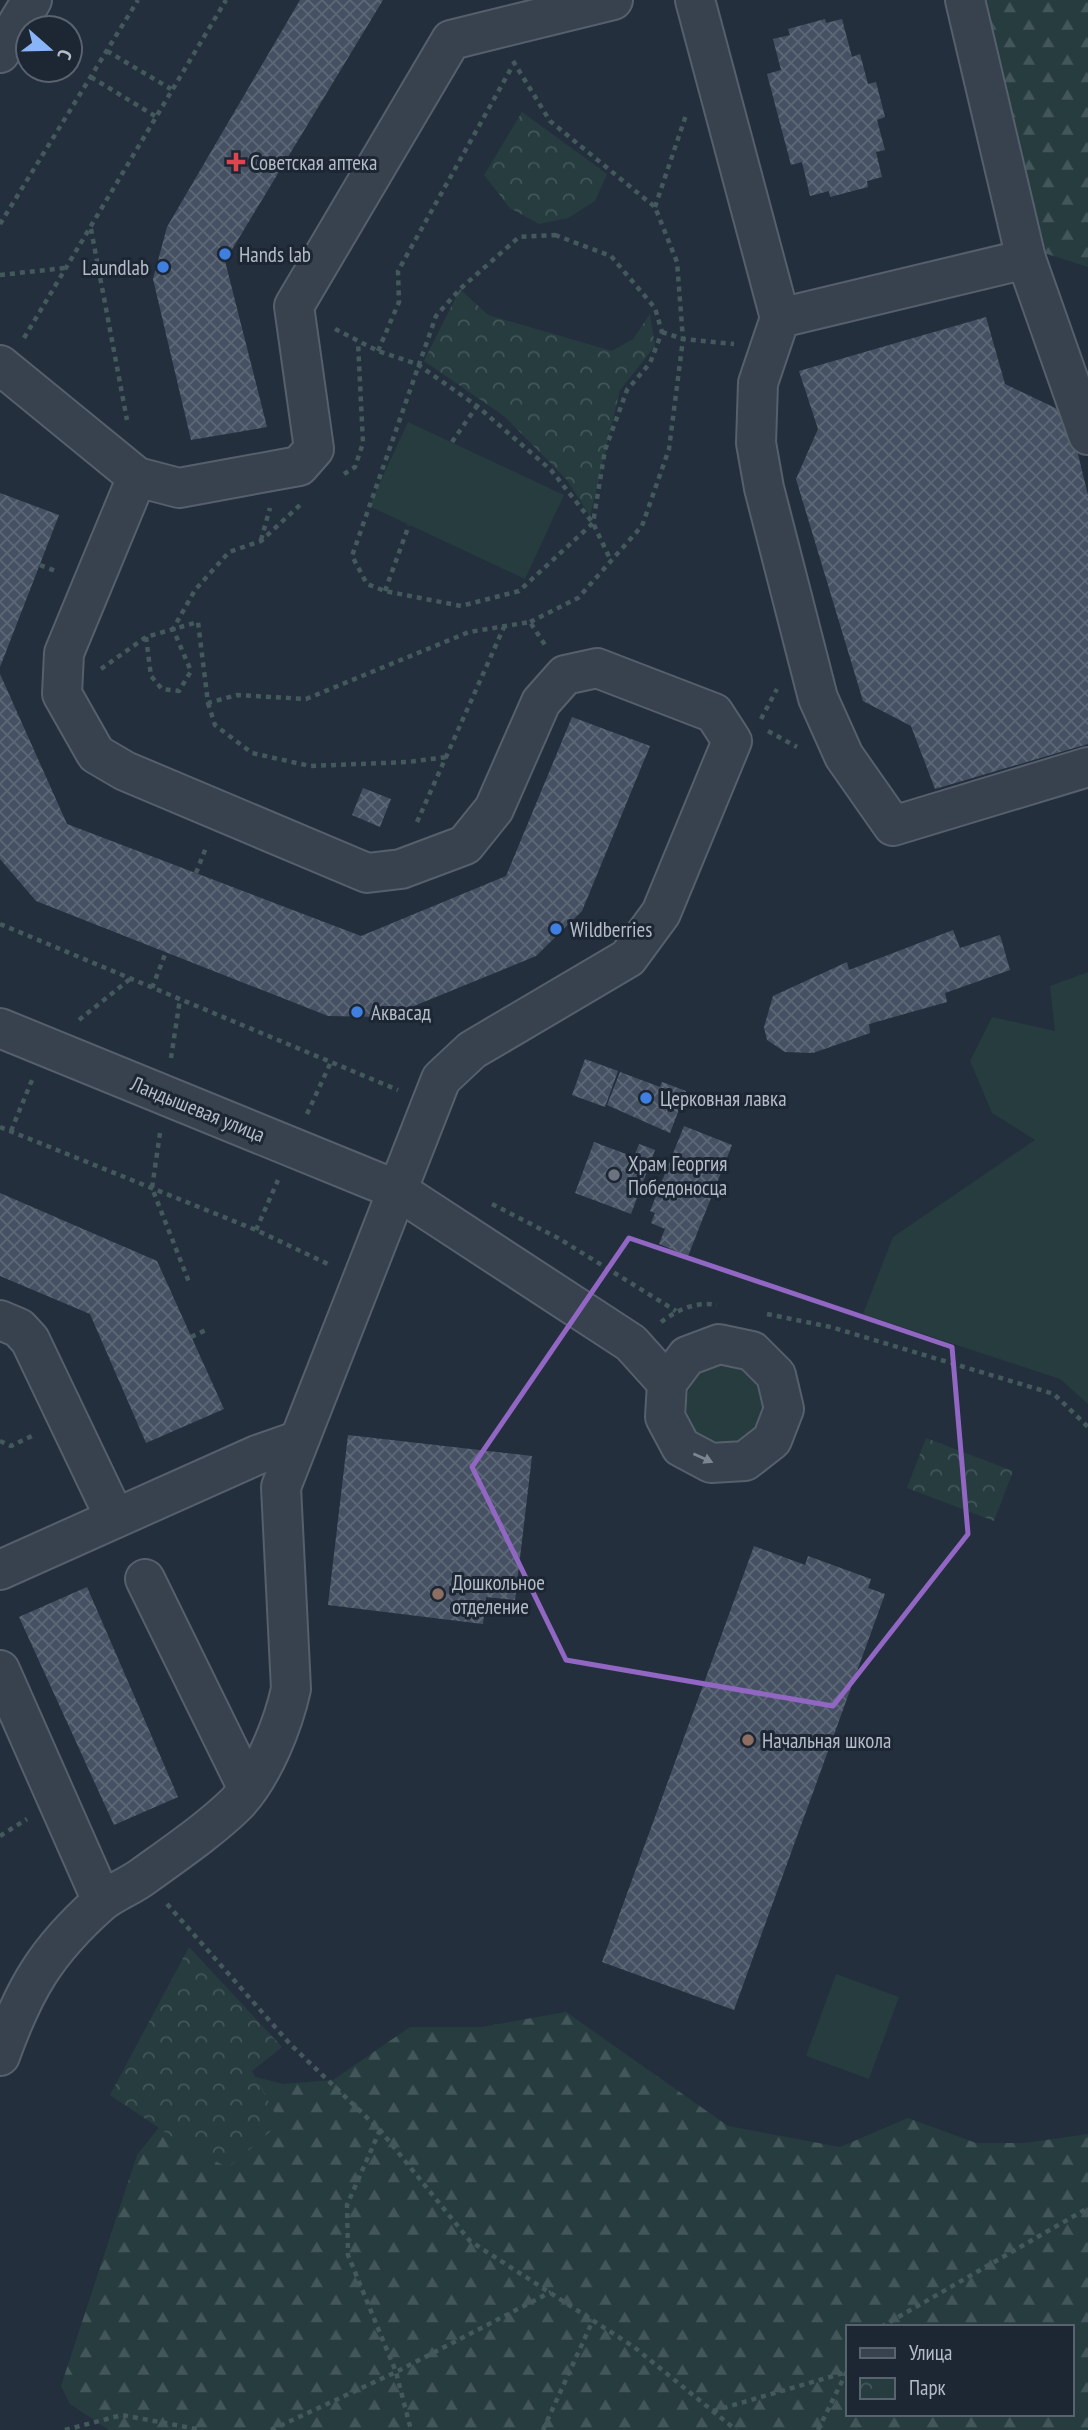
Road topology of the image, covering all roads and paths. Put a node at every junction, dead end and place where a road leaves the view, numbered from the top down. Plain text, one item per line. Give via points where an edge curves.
1 (32, 0) edge
2 (138, 0) edge
3 (226, 0) edge
4 (613, 0) edge
5 (695, 0) edge
6 (965, 0) edge
7 (508, 26) junction
8 (107, 51) junction
9 (0, 53) edge
10 (513, 65) junction
11 (91, 77) junction
12 (171, 89) junction
13 (691, 102) dead end
14 (155, 116) junction
15 (655, 207) junction
16 (0, 224) edge
17 (91, 228) junction
18 (1026, 259) junction
19 (66, 268) junction
20 (0, 275) edge
21 (662, 332) junction
22 (775, 333) junction
23 (683, 339) junction
24 (358, 342) dead end
25 (378, 351) junction
26 (417, 363) junction
27 (2, 367) edge
28 (477, 406) junction
29 (1088, 435) edge
30 (452, 442) dead end
31 (137, 477) junction
32 (593, 523) junction
33 (409, 525) dead end
34 (611, 561) junction
35 (385, 591) junction
36 (530, 622) junction
37 (504, 627) junction
38 (173, 629) junction
39 (146, 637) junction
40 (565, 675) junction
41 (62, 694) junction
42 (208, 703) junction
43 (447, 757) junction
44 (1088, 767) edge
45 (394, 870) junction
46 (0, 924) edge
47 (166, 952) dead end
48 (152, 988) junction
49 (0, 1028) edge
50 (431, 1104) junction
51 (0, 1127) edge
52 (152, 1188) junction
53 (397, 1190) junction
54 (488, 1202) dead end
55 (361, 1279) junction
56 (189, 1282) dead end
57 (719, 1305) dead end
58 (676, 1311) junction
59 (756, 1312) dead end
60 (0, 1320) edge
61 (208, 1329) dead end
62 (191, 1337) dead end
63 (631, 1343) junction
64 (677, 1370) dead end
65 (1088, 1427) edge
66 (297, 1441) junction
67 (115, 1518) junction
68 (0, 1570) edge
69 (145, 1579) dead end
70 (0, 1670) edge
71 (247, 1787) junction
72 (143, 1877) junction
73 (102, 1902) junction
74 (0, 2056) edge
75 (380, 2130) junction
76 (1088, 2208) edge
77 (551, 2292) junction
78 (593, 2320) junction
79 (884, 2325) edge
80 (396, 2372) junction
81 (846, 2372) edge
82 (846, 2375) edge
83 (713, 2411) junction
84 (65, 2430) edge
85 (202, 2430) edge
86 (271, 2430) edge
87 (411, 2430) edge
88 (543, 2430) edge
89 (736, 2430) edge
90 (818, 2430) edge

1 - 9 street
2 - 8 path
3 - 12 path
4 - 7 street
5 - 22 street
6 - 18 street
7 - 10 path
7 - 31 street via 450,40 295,306 314,450 299,466 179,488
8 - 11 path
8 - 12 path
10 - 15 path via 550,121
10 - 25 path via 398,271 399,302
11 - 14 path
11 - 16 path
12 - 14 path
13 - 15 path
14 - 17 path
15 - 23 path via 677,262
17 - 19 path
17 - 31 path
18 - 22 street
18 - 29 street
19 - 20 path
19 - 27 path
21 - 23 path
21 - 26 path via 656,308 611,256 555,235 519,237 436,316
21 - 32 path via 650,363 627,390 610,438
22 - 23 path
22 - 44 street via 758,383 756,443 764,488 818,698 844,756 893,826
23 - 34 path via 669,449 642,526
24 - 25 path
25 - 26 path
26 - 28 path
26 - 35 path via 352,556 367,584
27 - 31 street
28 - 30 path
28 - 32 path via 551,470
31 - 41 street via 64,653
32 - 34 path
32 - 35 path via 519,591 461,606
33 - 35 path
34 - 36 path via 578,598
36 - 37 path
36 - 40 path
37 - 42 path via 469,632 306,699 237,695
37 - 43 path
38 - 39 path
38 - 39 path via 191,671 179,691 162,689 151,676
38 - 42 path via 198,622
39 - 41 path
40 - 45 street via 541,702 494,809 465,845
40 - 50 street via 597,668 714,713 732,741 662,913 628,958 472,1050 441,1079
41 - 45 street via 96,754 125,771 367,873
42 - 43 path via 215,725 251,753 310,766
43 - 45 path
46 - 48 path
47 - 48 path
48 - 50 path
49 - 53 street, Ландышевая улица
50 - 53 street
51 - 52 path
52 - 55 path
52 - 56 path
53 - 55 street
53 - 63 street, Ландышевая улица
54 - 58 path via 558,1238
55 - 66 street
57 - 58 path via 706,1303
58 - 63 path
59 - 65 path via 831,1327 1054,1394
60 - 67 street via 19,1328 30,1340
61 - 62 path
63 - 64 street
66 - 67 street
66 - 71 street via 281,1487 291,1689 271,1750
67 - 68 street
69 - 71 street
70 - 73 street
71 - 72 street via 238,1802
72 - 73 street
72 - 75 path via 291,2045
73 - 74 street via 35,1974
75 - 77 path via 470,2241
75 - 80 path via 347,2205 348,2255
76 - 79 path
77 - 78 path
77 - 80 path
78 - 83 path
78 - 88 path
80 - 86 path
80 - 87 path
81 - 83 path
82 - 90 path
83 - 89 path
84 - 85 path via 121,2416

